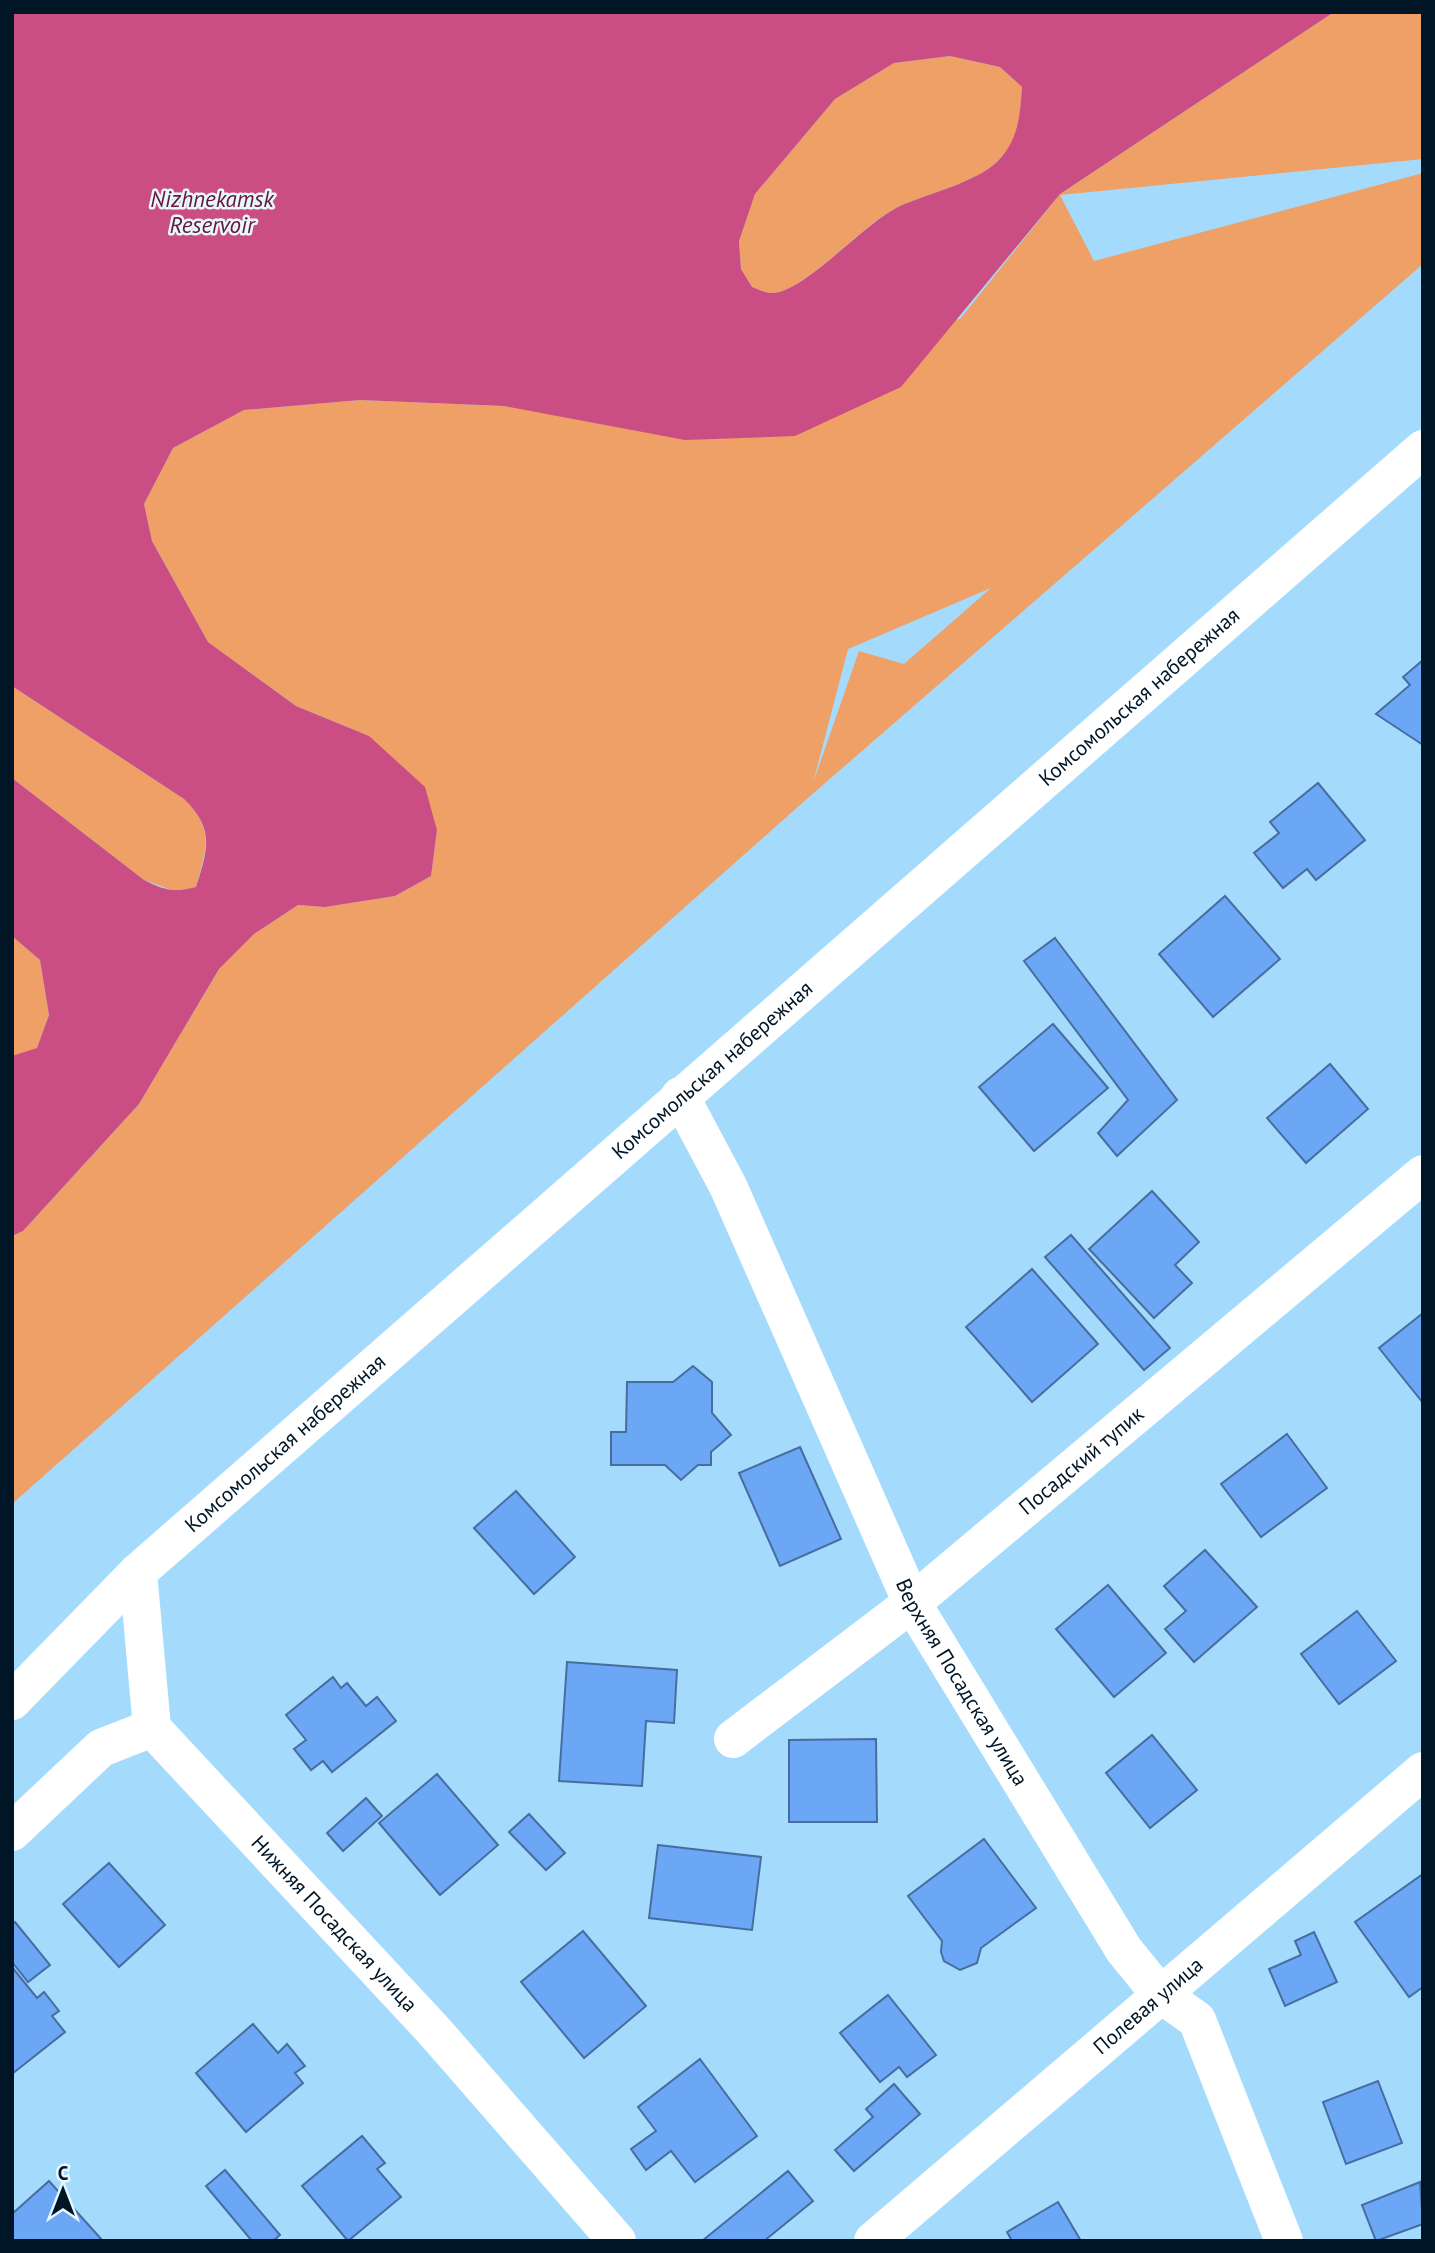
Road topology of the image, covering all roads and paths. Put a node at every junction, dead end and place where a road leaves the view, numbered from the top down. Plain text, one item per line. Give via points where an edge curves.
1 (1423, 449) edge
2 (680, 1096) junction
3 (1423, 1174) edge
4 (138, 1572) junction
5 (912, 1603) junction
6 (12, 1701) edge
7 (152, 1728) junction
8 (733, 1739) dead end
9 (1423, 1771) edge
10 (12, 1832) edge
11 (1159, 1993) junction
12 (617, 2241) edge
13 (873, 2241) edge
14 (1284, 2241) edge

1 - 2 street, Комсомольская набережная
2 - 4 street, Комсомольская набережная
2 - 5 street, Верхняя Посадская улица via 727,1186
3 - 5 street, Посадский тупик
4 - 6 street, Комсомольская набережная
4 - 7 street
5 - 8 street, Посадский тупик
5 - 11 street, Верхняя Посадская улица via 1124,1950
7 - 10 street via 101,1748
7 - 12 street, Нижняя Посадская улица via 435,2032
9 - 11 street, Полевая улица
11 - 13 street, Полевая улица
11 - 14 street, Верхняя Посадская улица via 1197,2020

